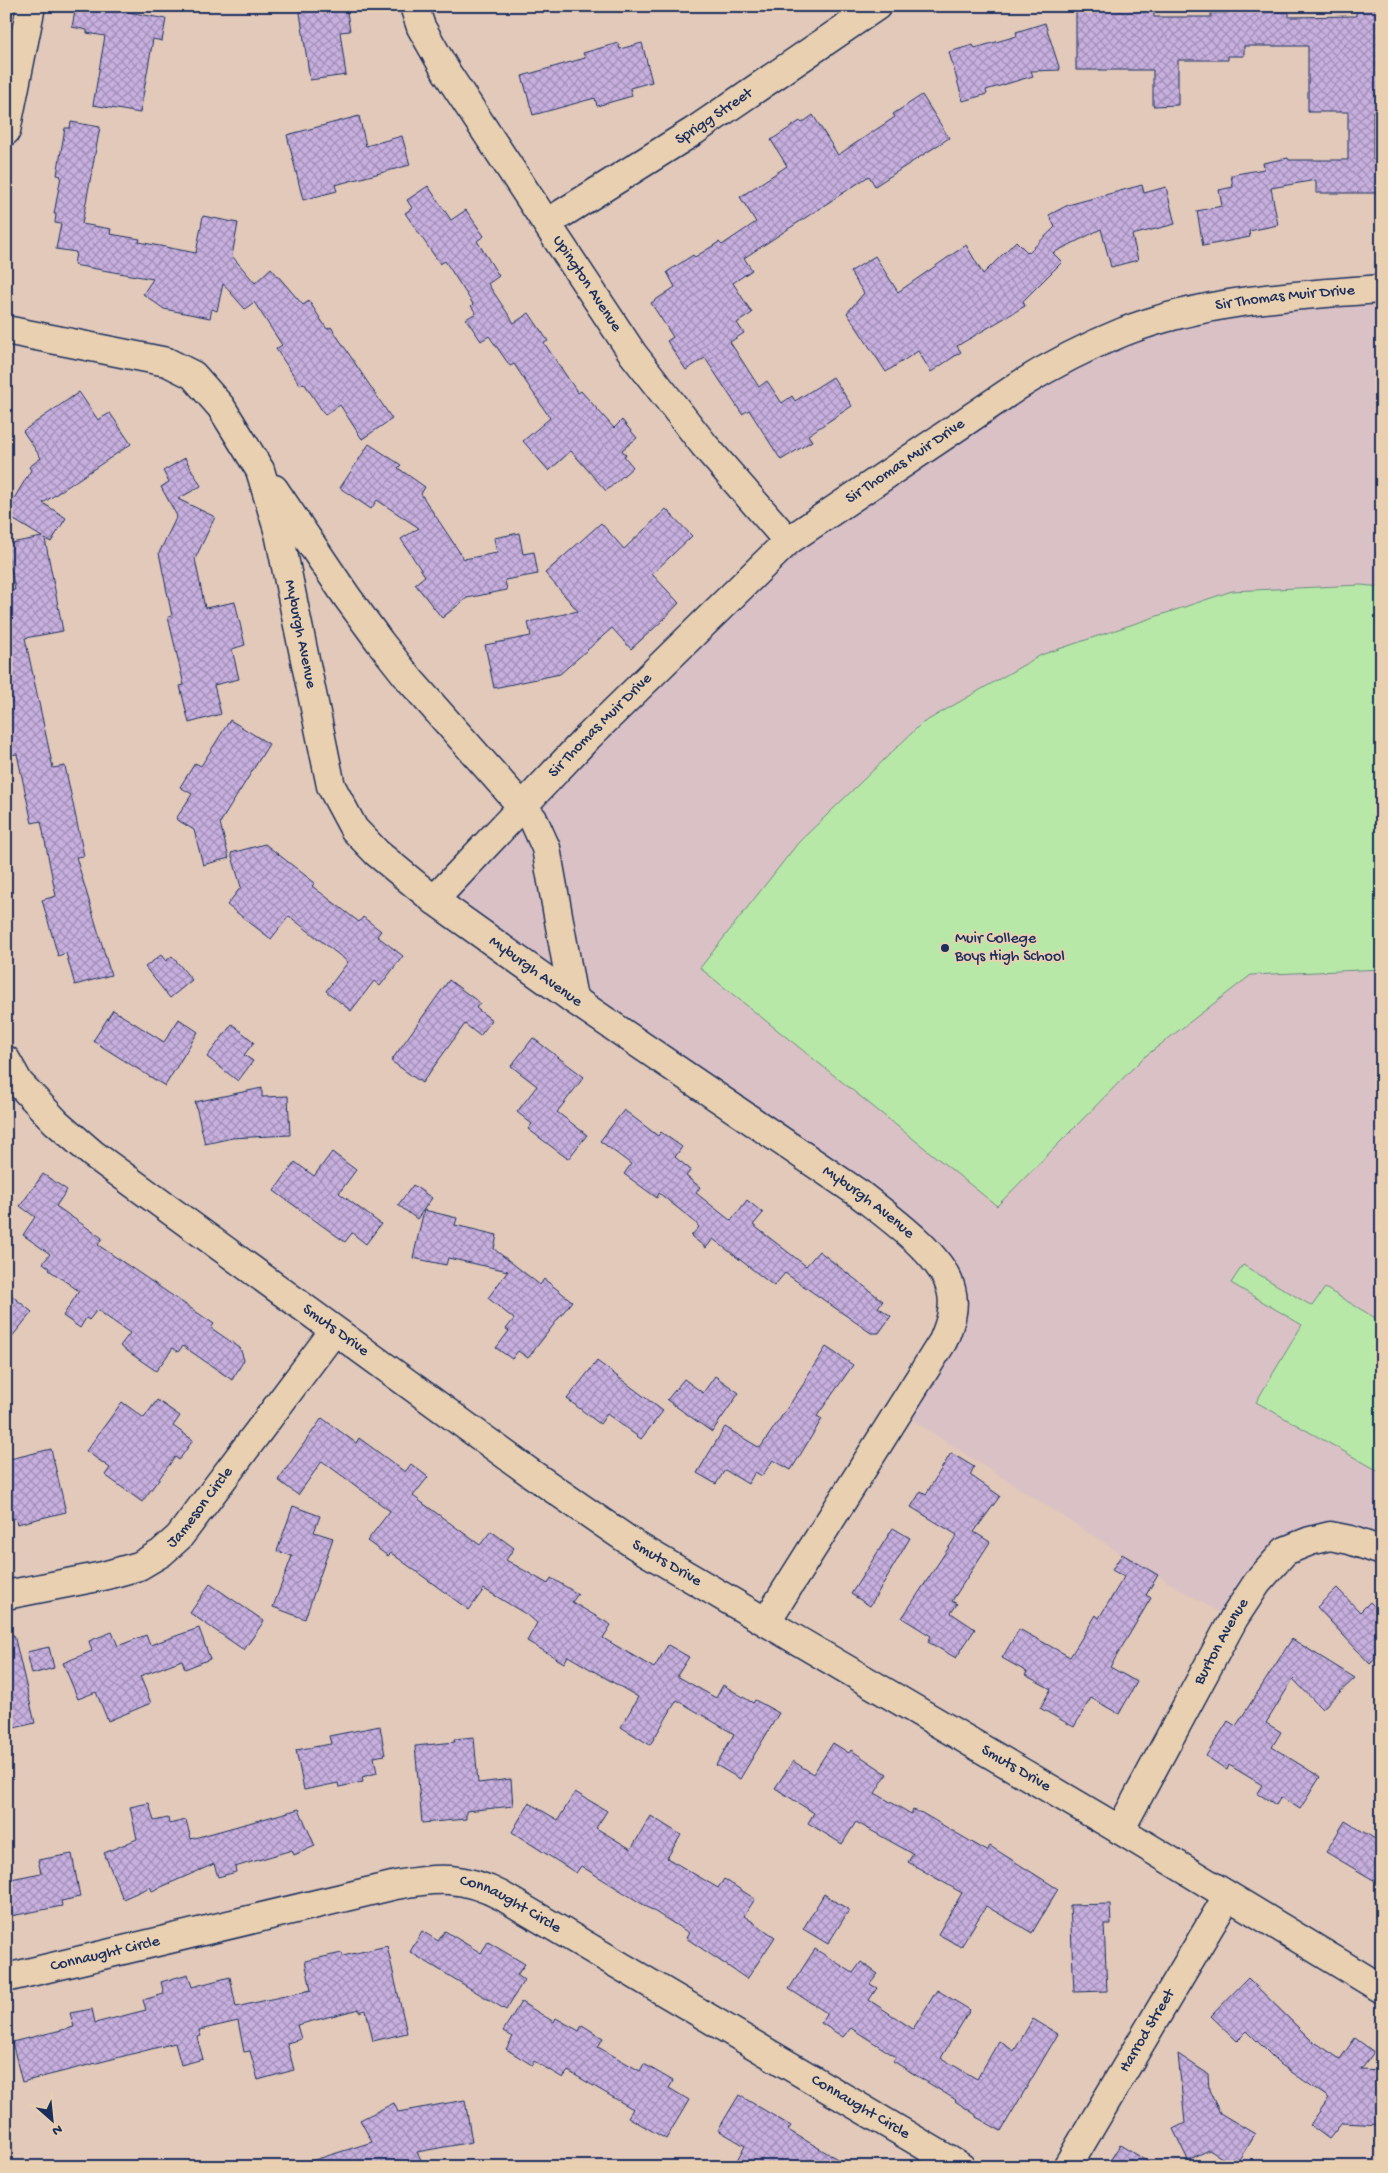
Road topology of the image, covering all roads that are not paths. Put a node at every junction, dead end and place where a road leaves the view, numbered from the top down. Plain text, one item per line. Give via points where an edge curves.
1 (31, 6) edge
2 (414, 6) edge
3 (877, 6) edge
4 (6, 132) edge
5 (548, 223) junction
6 (1382, 289) edge
7 (6, 330) edge
8 (260, 470) junction
9 (788, 541) junction
10 (522, 806) junction
11 (434, 900) junction
12 (573, 999) junction
13 (10, 1081) edge
14 (334, 1331) junction
15 (1382, 1551) edge
16 (6, 1595) edge
17 (766, 1622) junction
18 (1120, 1830) junction
19 (1228, 1897) junction
20 (6, 1978) edge
21 (1382, 1989) edge
22 (961, 2167) edge
23 (1067, 2167) edge

1 - 4 street
2 - 5 street, Upington Avenue via 421,27 447,73
3 - 5 street, Sprigg Street via 694,131
5 - 9 street, Upington Avenue via 633,354 667,400
6 - 9 street, Sir Thomas Muir Drive via 1298,295 1236,304 1165,319 1115,335 1053,364 1018,386
7 - 8 street, Myburgh Avenue via 167,362 193,375 221,406
8 - 10 street via 380,642
8 - 11 street, Myburgh Avenue via 279,533 330,786 354,829 377,853
9 - 10 street, Sir Thomas Muir Drive
10 - 11 street, Sir Thomas Muir Drive
10 - 12 street via 533,818 546,848
11 - 12 street, Myburgh Avenue
12 - 17 street, Myburgh Avenue via 858,1193 929,1254 944,1272 952,1289 951,1322 943,1341
13 - 14 street, Smuts Drive via 93,1154
14 - 16 street, Jameson Circle via 178,1537 161,1553 139,1566 103,1576
14 - 17 street, Smuts Drive via 635,1545
15 - 18 street, Burton Avenue via 1330,1536 1285,1551 1257,1583 1234,1618
17 - 18 street, Smuts Drive
18 - 19 street, Smuts Drive
19 - 21 street, Smuts Drive
19 - 23 street, Harrod Street
20 - 22 street, Connaught Circle via 396,1885 426,1880 462,1881 502,1896

